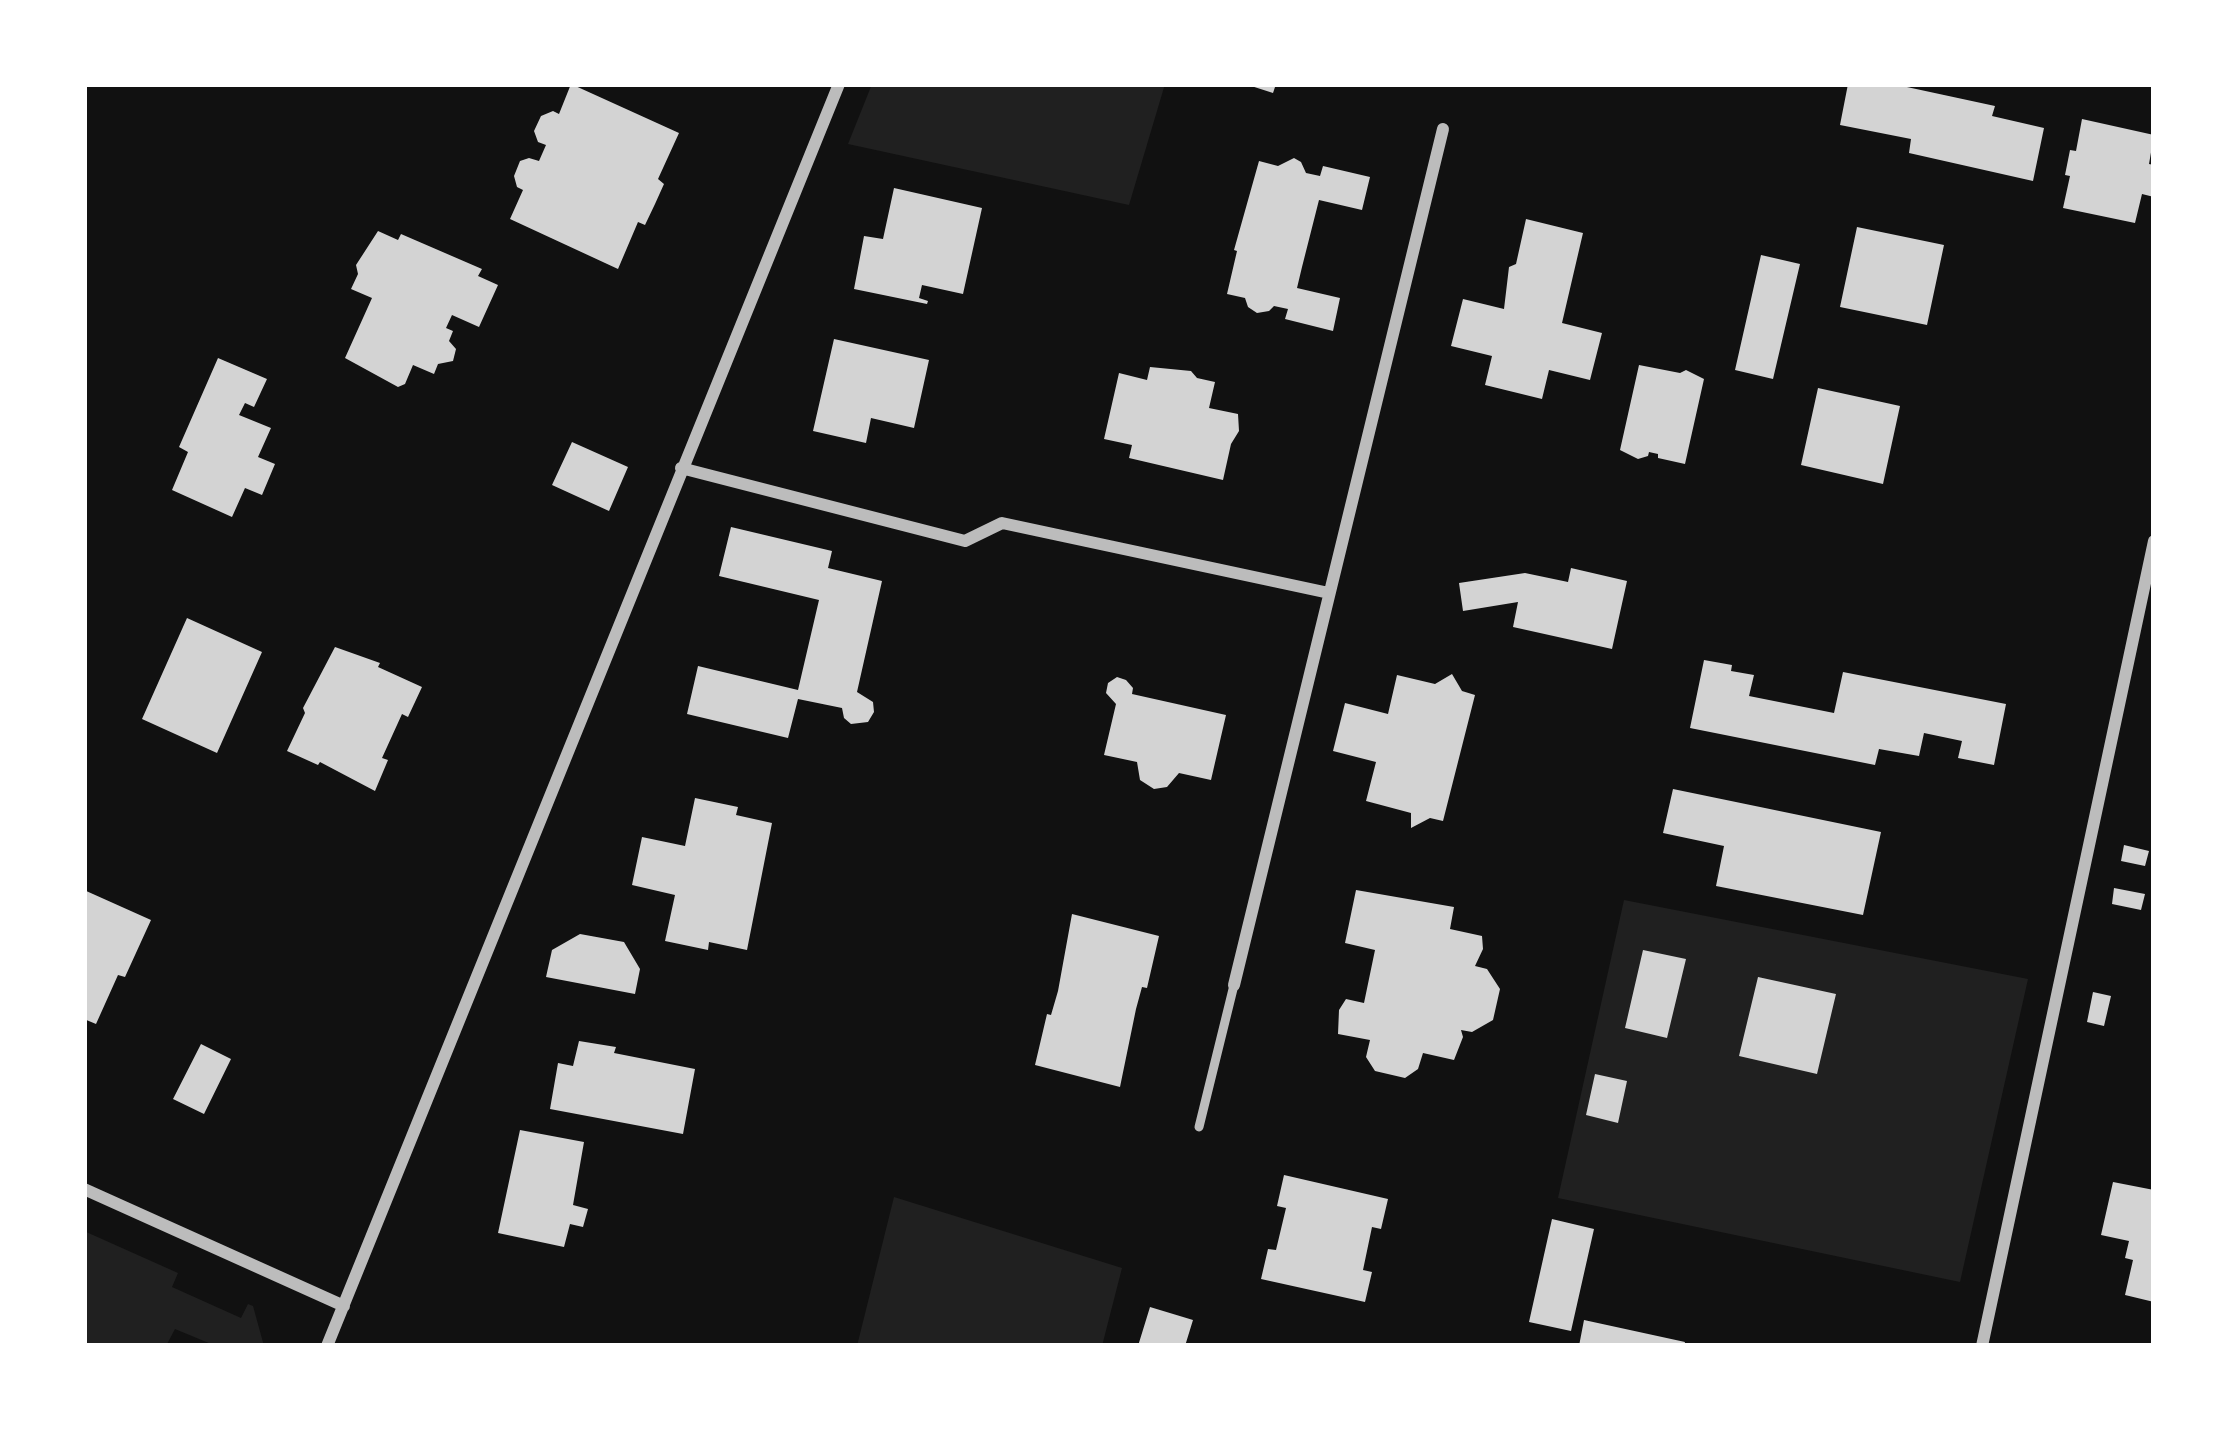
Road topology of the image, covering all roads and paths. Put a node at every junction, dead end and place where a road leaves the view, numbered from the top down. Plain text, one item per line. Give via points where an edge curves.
1 (839, 84) edge
2 (1443, 129) dead end
3 (681, 469) junction
4 (2154, 541) edge
5 (1329, 593) junction
6 (2148, 600) edge
7 (1234, 985) joint
8 (1199, 1126) dead end
9 (84, 1189) edge
10 (344, 1306) junction
11 (327, 1346) edge
12 (1982, 1346) edge

1 - 3 street
2 - 5 street
3 - 5 street via 965,541 1002,523
3 - 10 street
4 - 6 street
5 - 7 street
6 - 12 street
7 - 8 lane
9 - 10 street
10 - 11 street

